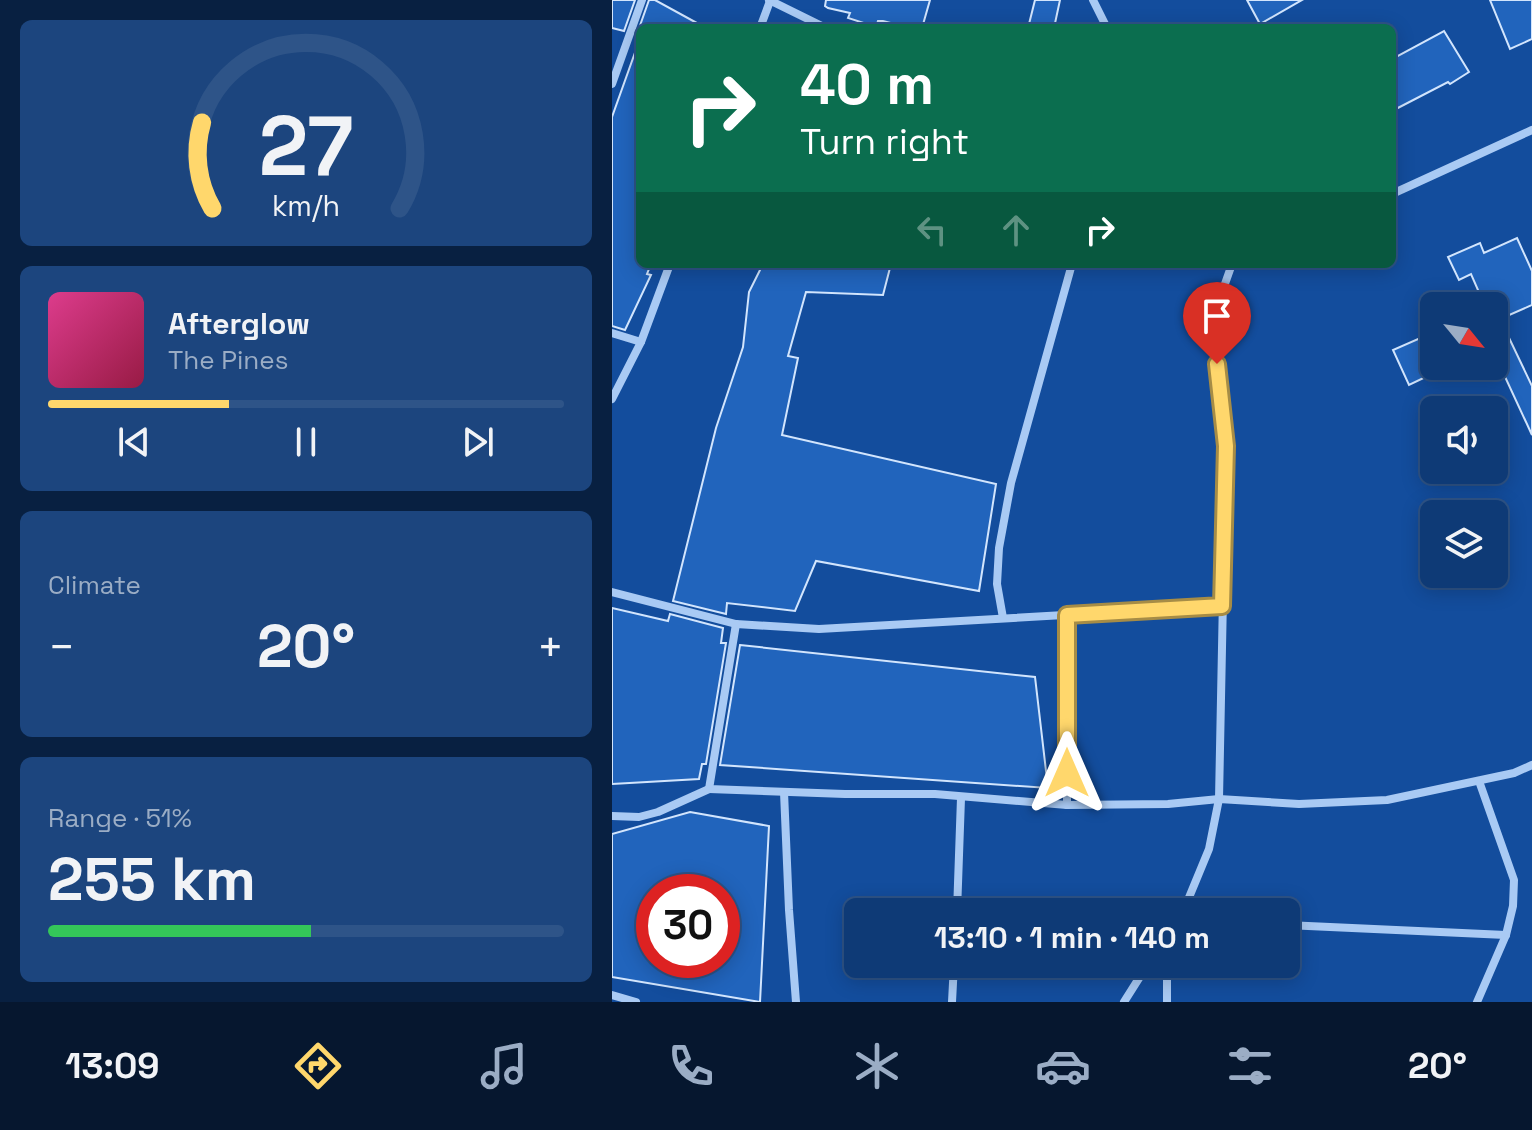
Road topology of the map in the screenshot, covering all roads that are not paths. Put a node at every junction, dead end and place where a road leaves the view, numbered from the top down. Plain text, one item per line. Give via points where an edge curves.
1 (642, 0) edge
2 (770, 0) edge
3 (1093, 0) edge
4 (761, 24) edge
5 (818, 24) edge
6 (1105, 24) edge
7 (612, 84) edge
8 (1532, 130) edge
9 (1396, 192) edge
10 (669, 268) edge
11 (1071, 268) edge
12 (1231, 268) edge
13 (612, 333) edge
14 (641, 342) junction
15 (612, 399) edge
16 (612, 592) edge
17 (1222, 606) junction
18 (1067, 615) junction
19 (1003, 618) junction
20 (736, 624) junction
21 (1532, 765) edge
22 (1479, 781) junction
23 (709, 789) junction
24 (784, 792) junction
25 (961, 798) junction
26 (1219, 799) junction
27 (1067, 805) junction
28 (612, 816) edge
29 (957, 898) edge
30 (1189, 898) edge
31 (1300, 926) edge
32 (1506, 935) junction
33 (953, 978) edge
34 (1139, 978) edge
35 (1167, 978) edge
36 (612, 995) edge
37 (636, 1002) edge
38 (796, 1002) edge
39 (952, 1002) edge
40 (1124, 1002) edge
41 (1167, 1002) edge
42 (1477, 1002) edge

1 - 7 street
2 - 4 street
2 - 5 street
3 - 6 street
8 - 9 street
10 - 14 street
11 - 19 street via 1011,483 999,548 997,584
12 - 17 street via 1214,337 1226,446
13 - 14 street
14 - 15 street
16 - 20 street
17 - 18 street
17 - 26 street
18 - 19 street
18 - 27 street
19 - 20 street via 819,629
20 - 23 street
21 - 22 street
22 - 26 street via 1387,800 1299,804
22 - 32 street via 1514,880
23 - 24 street
23 - 28 street via 658,812
24 - 25 street
24 - 38 street
25 - 27 street
25 - 29 street
26 - 27 street
26 - 30 street via 1209,849
31 - 32 street
32 - 42 street
33 - 39 street
34 - 40 street
35 - 41 street
36 - 37 street

